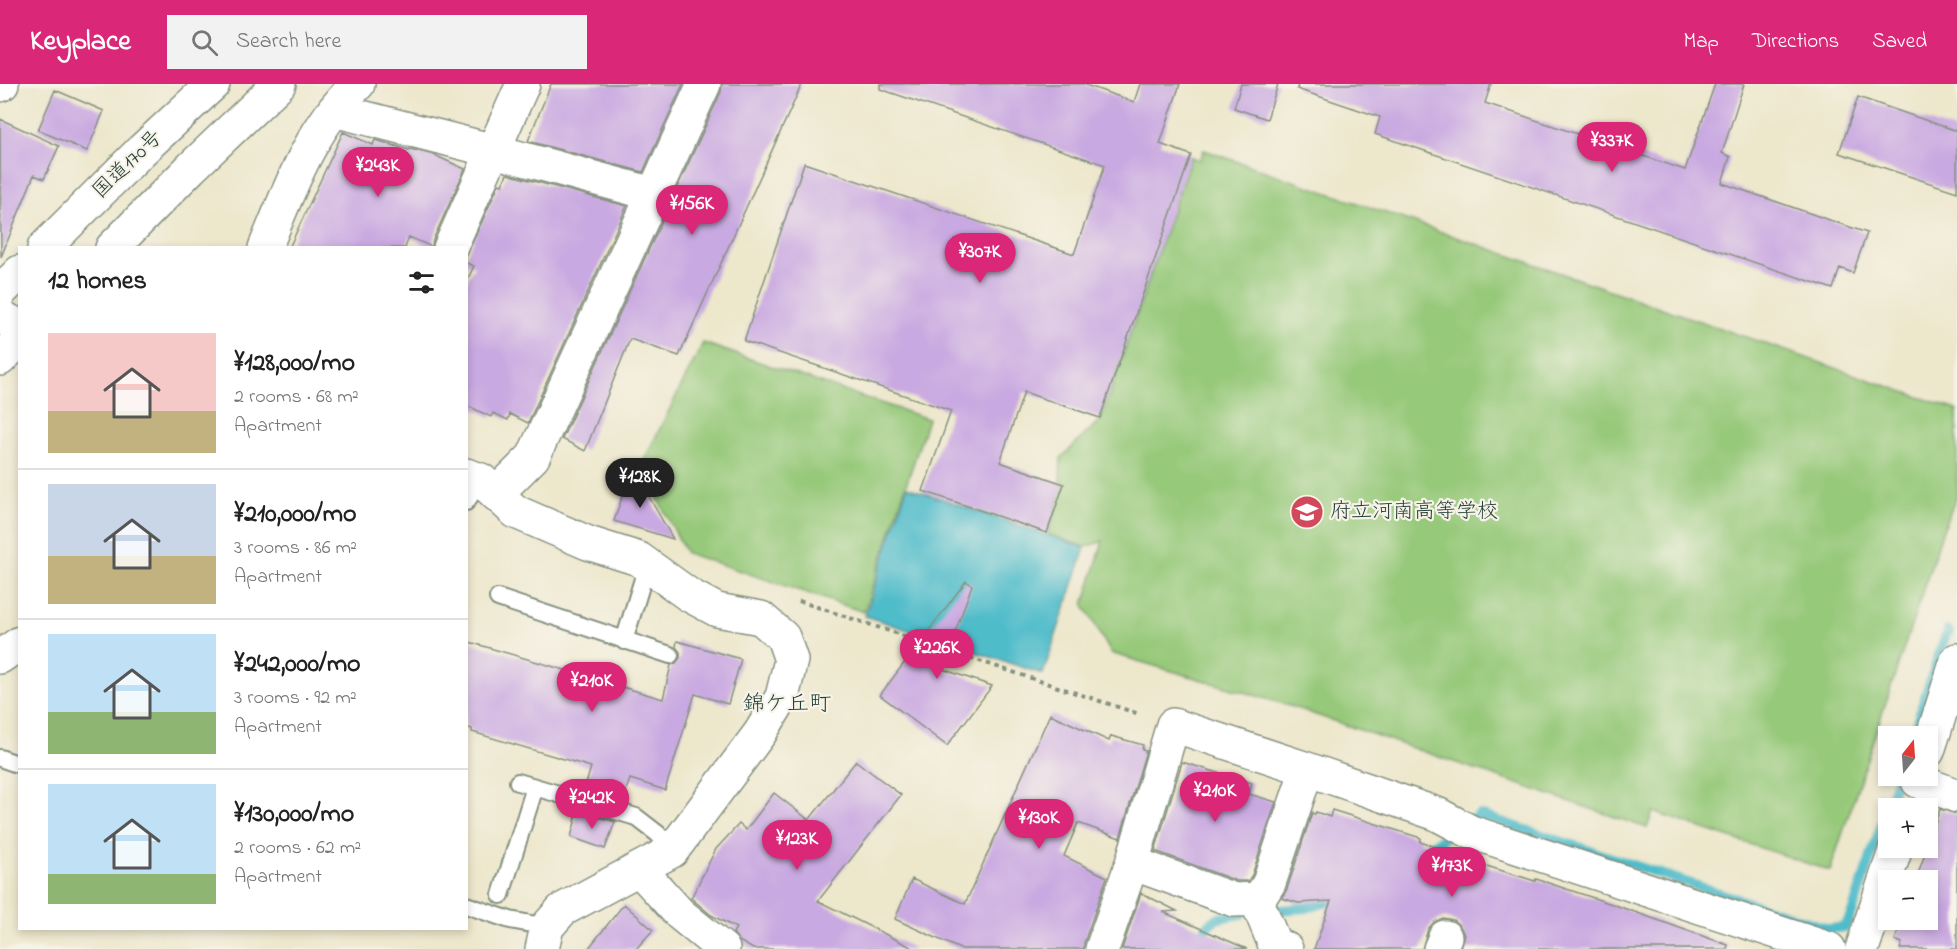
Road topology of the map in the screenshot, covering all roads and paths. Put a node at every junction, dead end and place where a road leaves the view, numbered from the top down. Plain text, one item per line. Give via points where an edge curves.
1 (279, 84) edge
2 (358, 84) edge
3 (523, 84) edge
4 (704, 84) edge
5 (204, 87) edge
6 (334, 110) junction
7 (494, 151) junction
8 (652, 194) junction
9 (46, 246) edge
10 (114, 246) edge
11 (266, 246) edge
12 (451, 246) edge
13 (18, 274) edge
14 (0, 292) edge
15 (0, 316) edge
16 (18, 326) edge
17 (18, 341) edge
18 (0, 359) edge
19 (478, 488) edge
20 (650, 567) junction
21 (498, 598) dead end
22 (761, 618) junction
23 (624, 640) junction
24 (18, 644) edge
25 (670, 655) dead end
26 (0, 657) edge
27 (1957, 660) edge
28 (1173, 725) junction
29 (1936, 726) edge
30 (0, 758) edge
31 (18, 764) edge
32 (1307, 769) junction
33 (518, 782) dead end
34 (535, 787) junction
35 (1915, 788) edge
36 (1957, 796) edge
37 (672, 851) junction
38 (1893, 858) edge
39 (1132, 863) junction
40 (639, 869) junction
41 (501, 895) dead end
42 (468, 906) edge
43 (1259, 907) junction
44 (545, 938) edge
45 (723, 949) edge
46 (1102, 949) edge
47 (1286, 949) edge
48 (1829, 949) edge
49 (1862, 949) edge

1 - 10 main road
2 - 6 main road
3 - 7 main road
4 - 8 main road
5 - 9 main road, 国道170号
6 - 7 main road
6 - 11 main road via 301,164
7 - 8 main road
7 - 12 main road
8 - 19 main road via 533,457
13 - 14 main road
15 - 16 main road
17 - 18 main road
19 - 20 main road via 516,512 588,543 639,559
20 - 22 main road via 717,610
20 - 23 lane
21 - 23 lane
22 - 28 path via 795,600
22 - 37 main road via 783,637 791,660 782,697 760,733
23 - 25 lane
24 - 26 main road
27 - 29 main road
28 - 32 main road
28 - 39 main road
30 - 31 lane
32 - 43 main road
32 - 48 main road via 1437,814 1464,829
33 - 34 lane
34 - 37 lane via 636,817
34 - 41 lane
35 - 36 main road
37 - 40 main road
38 - 49 main road
39 - 43 main road
39 - 46 main road
40 - 44 main road via 562,910
40 - 45 main road via 680,914
42 - 44 lane via 510,920
43 - 47 main road via 1275,945

